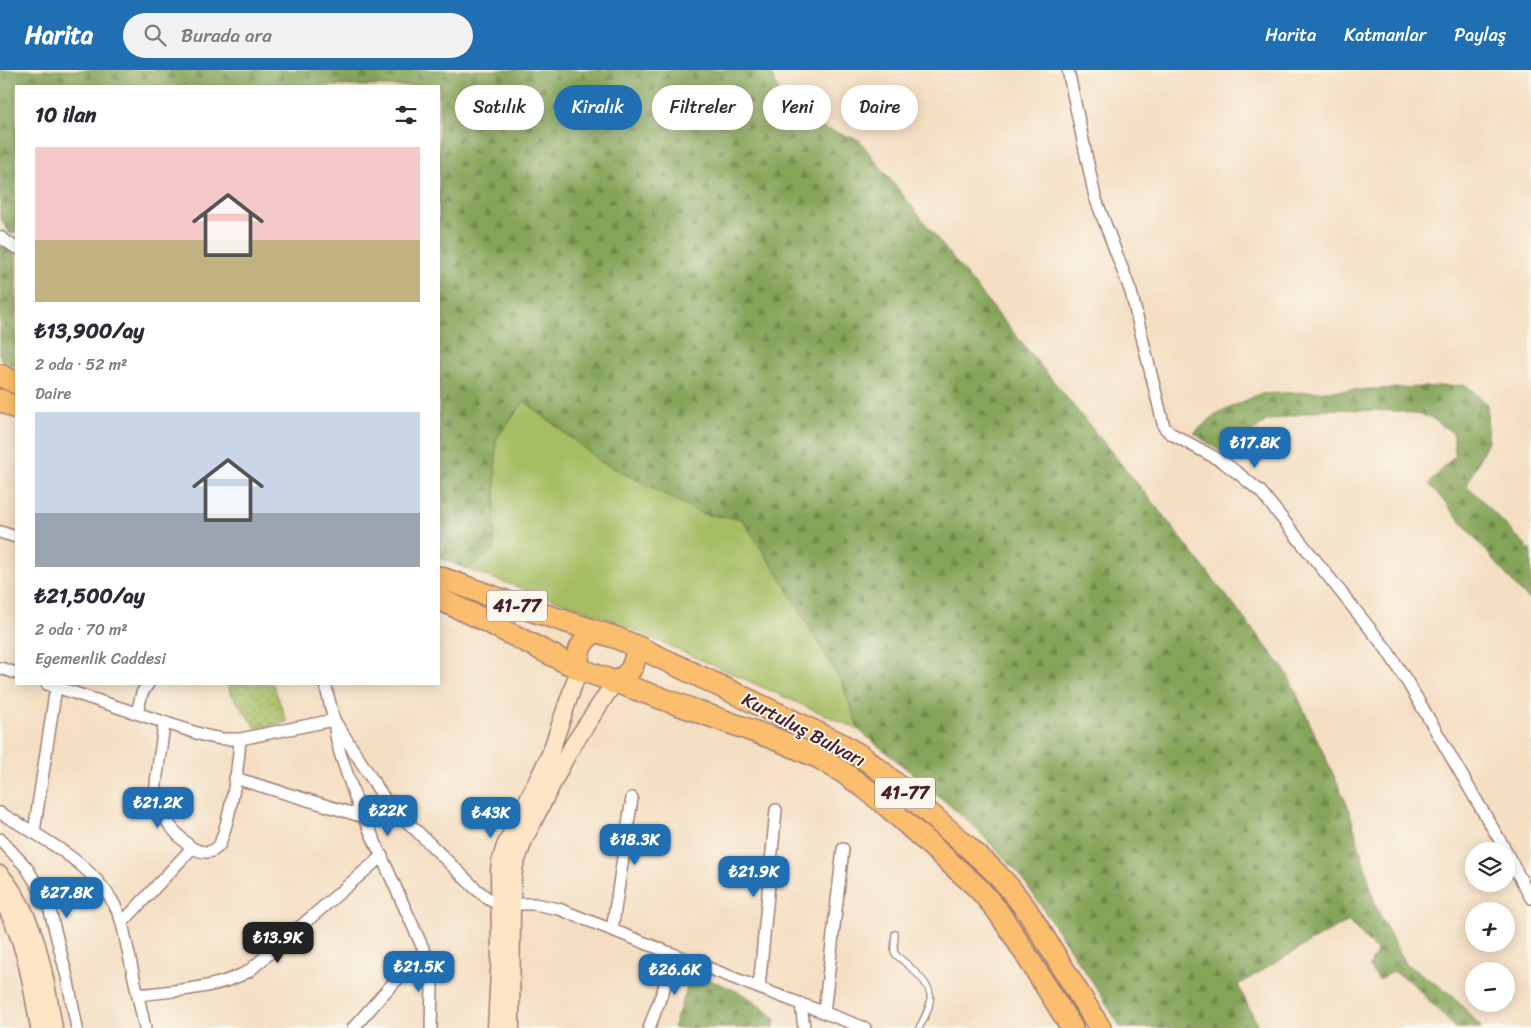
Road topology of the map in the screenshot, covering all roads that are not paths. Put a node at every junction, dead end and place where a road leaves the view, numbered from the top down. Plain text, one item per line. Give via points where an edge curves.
1 (1068, 70) edge
2 (0, 236) edge
3 (15, 247) edge
4 (0, 375) edge
5 (15, 382) edge
6 (0, 400) edge
7 (15, 408) edge
8 (0, 532) edge
9 (15, 537) edge
10 (440, 577) edge
11 (440, 599) edge
12 (596, 631) junction
13 (636, 646) junction
14 (0, 668) edge
15 (579, 669) junction
16 (15, 673) edge
17 (614, 682) junction
18 (52, 685) edge
19 (147, 685) edge
20 (325, 685) edge
21 (137, 713) junction
22 (334, 720) junction
23 (164, 722) junction
24 (240, 739) junction
25 (236, 778) junction
26 (632, 798) dead end
27 (776, 810) dead end
28 (0, 813) edge
29 (364, 817) junction
30 (34, 832) junction
31 (0, 839) edge
32 (1501, 842) edge
33 (192, 848) junction
34 (843, 849) dead end
35 (382, 856) junction
36 (1515, 868) edge
37 (0, 874) edge
38 (0, 897) edge
39 (1531, 898) edge
40 (506, 904) junction
41 (122, 923) junction
42 (612, 930) junction
43 (894, 934) dead end
44 (427, 956) junction
45 (676, 956) junction
46 (759, 988) junction
47 (138, 995) junction
48 (801, 1004) junction
49 (824, 1013) junction
50 (39, 1028) edge
51 (54, 1028) edge
52 (77, 1028) edge
53 (144, 1028) edge
54 (353, 1028) edge
55 (431, 1028) edge
56 (496, 1028) edge
57 (512, 1028) edge
58 (649, 1028) edge
59 (804, 1028) edge
60 (865, 1028) edge
61 (919, 1028) edge
62 (1072, 1028) edge
63 (1100, 1028) edge

1 - 32 street via 1095,197 1131,292 1164,427 1223,462 1261,492 1387,650
2 - 3 street
4 - 5 highway
6 - 7 highway
8 - 9 street
10 - 12 highway, 41-77
11 - 15 highway, 41-77
12 - 13 highway
12 - 15 highway via 581,644 577,660
13 - 17 highway via 630,671
13 - 63 highway, Kurtuluş Bulvarı / 41-77 via 841,744 882,772 1008,886 1046,939
14 - 16 street
15 - 17 highway
15 - 40 main road via 550,754 502,855 500,871
17 - 40 main road via 573,745 525,838
17 - 62 highway, Kurtuluş Bulvarı / 41-77 via 778,740 819,758 865,788 978,888 997,910
18 - 21 street
18 - 30 street
19 - 21 street
20 - 22 street
21 - 23 street
22 - 24 street
22 - 29 street via 340,752
22 - 40 street via 386,801 476,889 490,900
23 - 24 street via 206,736
23 - 33 street via 156,799 174,830
24 - 25 street
25 - 29 street
25 - 33 street via 217,849 207,853
26 - 42 street
27 - 46 street
28 - 30 street
29 - 35 street
30 - 41 street via 89,874 114,902
31 - 52 street via 26,867 49,907
33 - 41 street
34 - 49 street
35 - 44 street
35 - 47 street via 244,974 204,988
36 - 39 street
37 - 51 main road via 16,896 35,936
38 - 50 main road via 20,938
40 - 42 street via 549,906
40 - 56 main road
40 - 57 main road
41 - 47 street
42 - 45 street
43 - 61 lane via 896,955 930,993 927,1011
44 - 54 street via 392,983
44 - 55 street via 432,985
45 - 46 street
45 - 58 street
46 - 48 street
47 - 53 street
48 - 49 street
48 - 59 street
49 - 60 street

